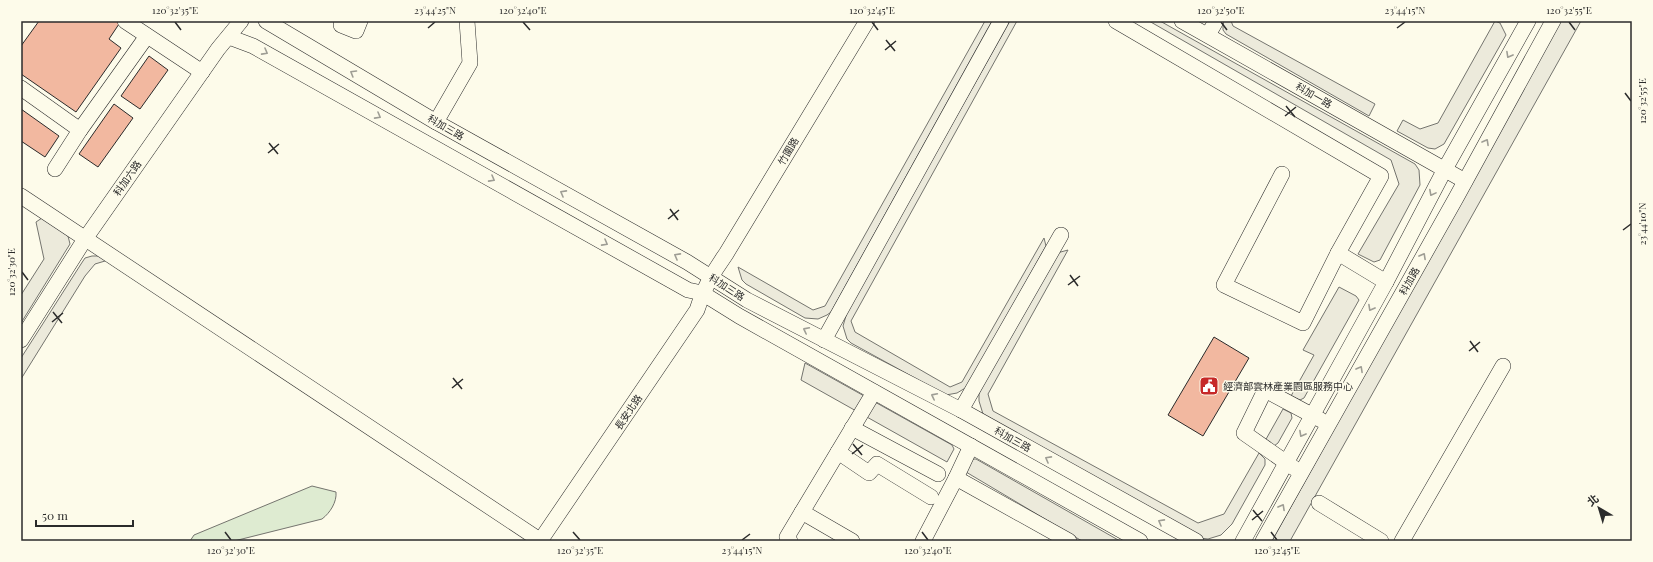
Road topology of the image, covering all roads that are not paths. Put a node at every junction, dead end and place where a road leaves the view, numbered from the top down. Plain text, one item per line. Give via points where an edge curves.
1 (125, 21) edge
2 (241, 21) edge
3 (266, 21) edge
4 (360, 21) edge
5 (467, 21) edge
6 (867, 21) edge
7 (1001, 21) edge
8 (1116, 21) edge
9 (1182, 21) edge
10 (1216, 21) edge
11 (1528, 21) edge
12 (1553, 21) edge
13 (341, 25) dead end
14 (1208, 35) junction
15 (147, 36) junction
16 (229, 37) junction
17 (202, 72) junction
18 (21, 88) edge
19 (436, 122) junction
20 (80, 130) junction
21 (55, 169) dead end
22 (1445, 169) junction
23 (1282, 174) dead end
24 (1465, 181) junction
25 (21, 196) edge
26 (1061, 235) dead end
27 (85, 238) junction
28 (1338, 253) junction
29 (1386, 282) junction
30 (707, 283) junction
31 (21, 340) edge
32 (824, 340) junction
33 (1502, 366) dead end
34 (874, 392) junction
35 (961, 410) junction
36 (1312, 415) junction
37 (1329, 424) junction
38 (852, 428) junction
39 (971, 446) junction
40 (838, 452) junction
41 (1286, 463) junction
42 (1301, 473) junction
43 (938, 474) dead end
44 (956, 478) junction
45 (931, 497) dead end
46 (1319, 503) dead end
47 (802, 512) junction
48 (541, 541) edge
49 (790, 541) edge
50 (852, 541) edge
51 (924, 541) edge
52 (1069, 541) edge
53 (1140, 541) edge
54 (1196, 541) edge
55 (1243, 541) edge
56 (1263, 541) edge
57 (1381, 541) edge
58 (1402, 541) edge

1 - 15 street
2 - 16 street, 科加六路
19 -> 3 street, 科加三路
4 - 13 street via 356,31
5 - 19 street via 470,63
6 - 30 street, 竹圍路
7 - 32 street
8 - 28 street via 1381,176
9 - 14 street, 科加一路
10 - 14 street
11 -> 22 street, 科加路
24 -> 12 street, 科加路
14 - 22 street, 科加一路
15 - 17 street
15 - 20 street
16 - 17 street, 科加六路
16 -> 30 street, 科加三路 via 253,46 688,290
17 - 27 street, 科加六路
18 - 20 street
30 -> 19 street, 科加三路
20 - 21 street
22 - 24 street, 科加一路
22 -> 29 street, 科加路
23 - 28 street via 1224,285 1303,323
37 -> 24 street, 科加路
25 - 27 street
26 - 35 street
27 - 31 street, 科加六路
27 - 48 street
28 - 29 street
29 -> 36 street, 科加路
32 -> 30 street, 科加三路 via 747,300
30 - 34 street, 科加三路 via 738,316
30 - 48 street, 長安北路 via 696,310
35 -> 32 street, 科加三路
33 - 58 street
34 - 38 street
34 - 39 street, 科加三路
54 -> 35 street, 科加三路
36 - 37 street
36 -> 41 street, 科加路
36 - 41 street via 1265,390 1244,433
37 - 42 street, 科加路
38 - 40 street
38 - 43 street
39 - 44 street
39 - 53 street, 科加三路
40 - 45 street via 869,473 877,464
40 - 47 street
41 - 42 street
41 - 55 street, 科加路
56 -> 42 street, 科加路
44 - 51 street
44 - 52 street
46 - 57 street
47 - 49 street via 787,537
47 - 50 street

